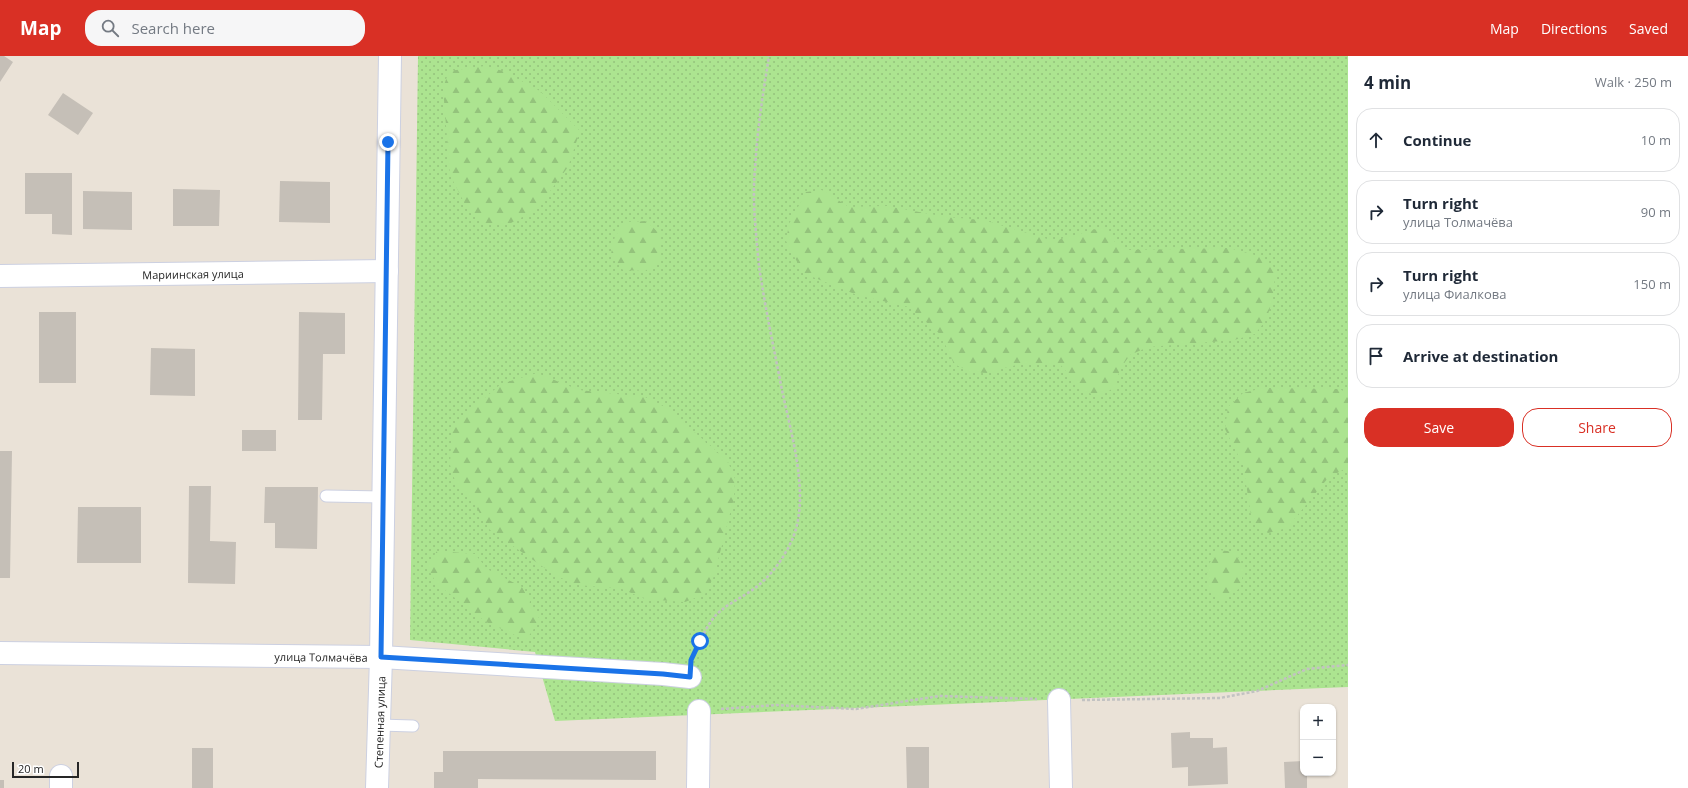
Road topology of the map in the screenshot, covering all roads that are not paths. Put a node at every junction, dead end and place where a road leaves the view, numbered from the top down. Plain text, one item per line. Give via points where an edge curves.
1 (390, 56) edge
2 (387, 271) junction
3 (0, 276) edge
4 (326, 496) dead end
5 (384, 497) junction
6 (0, 653) edge
7 (381, 657) junction
8 (690, 677) road end
9 (1059, 700) road end
10 (699, 710) road end
11 (379, 725) junction
12 (413, 726) dead end
13 (377, 788) edge
14 (698, 788) edge
15 (1061, 788) edge

1 - 2 street, Степенная улица
2 - 3 street, Мариинская улица
2 - 5 street, Степенная улица
4 - 5 lane
5 - 7 street, Степенная улица
6 - 7 street, улица Толмачёва
7 - 8 street, улица Толмачёва
7 - 11 street, Степенная улица
9 - 15 street
10 - 14 street
11 - 12 lane
11 - 13 street, Степенная улица

